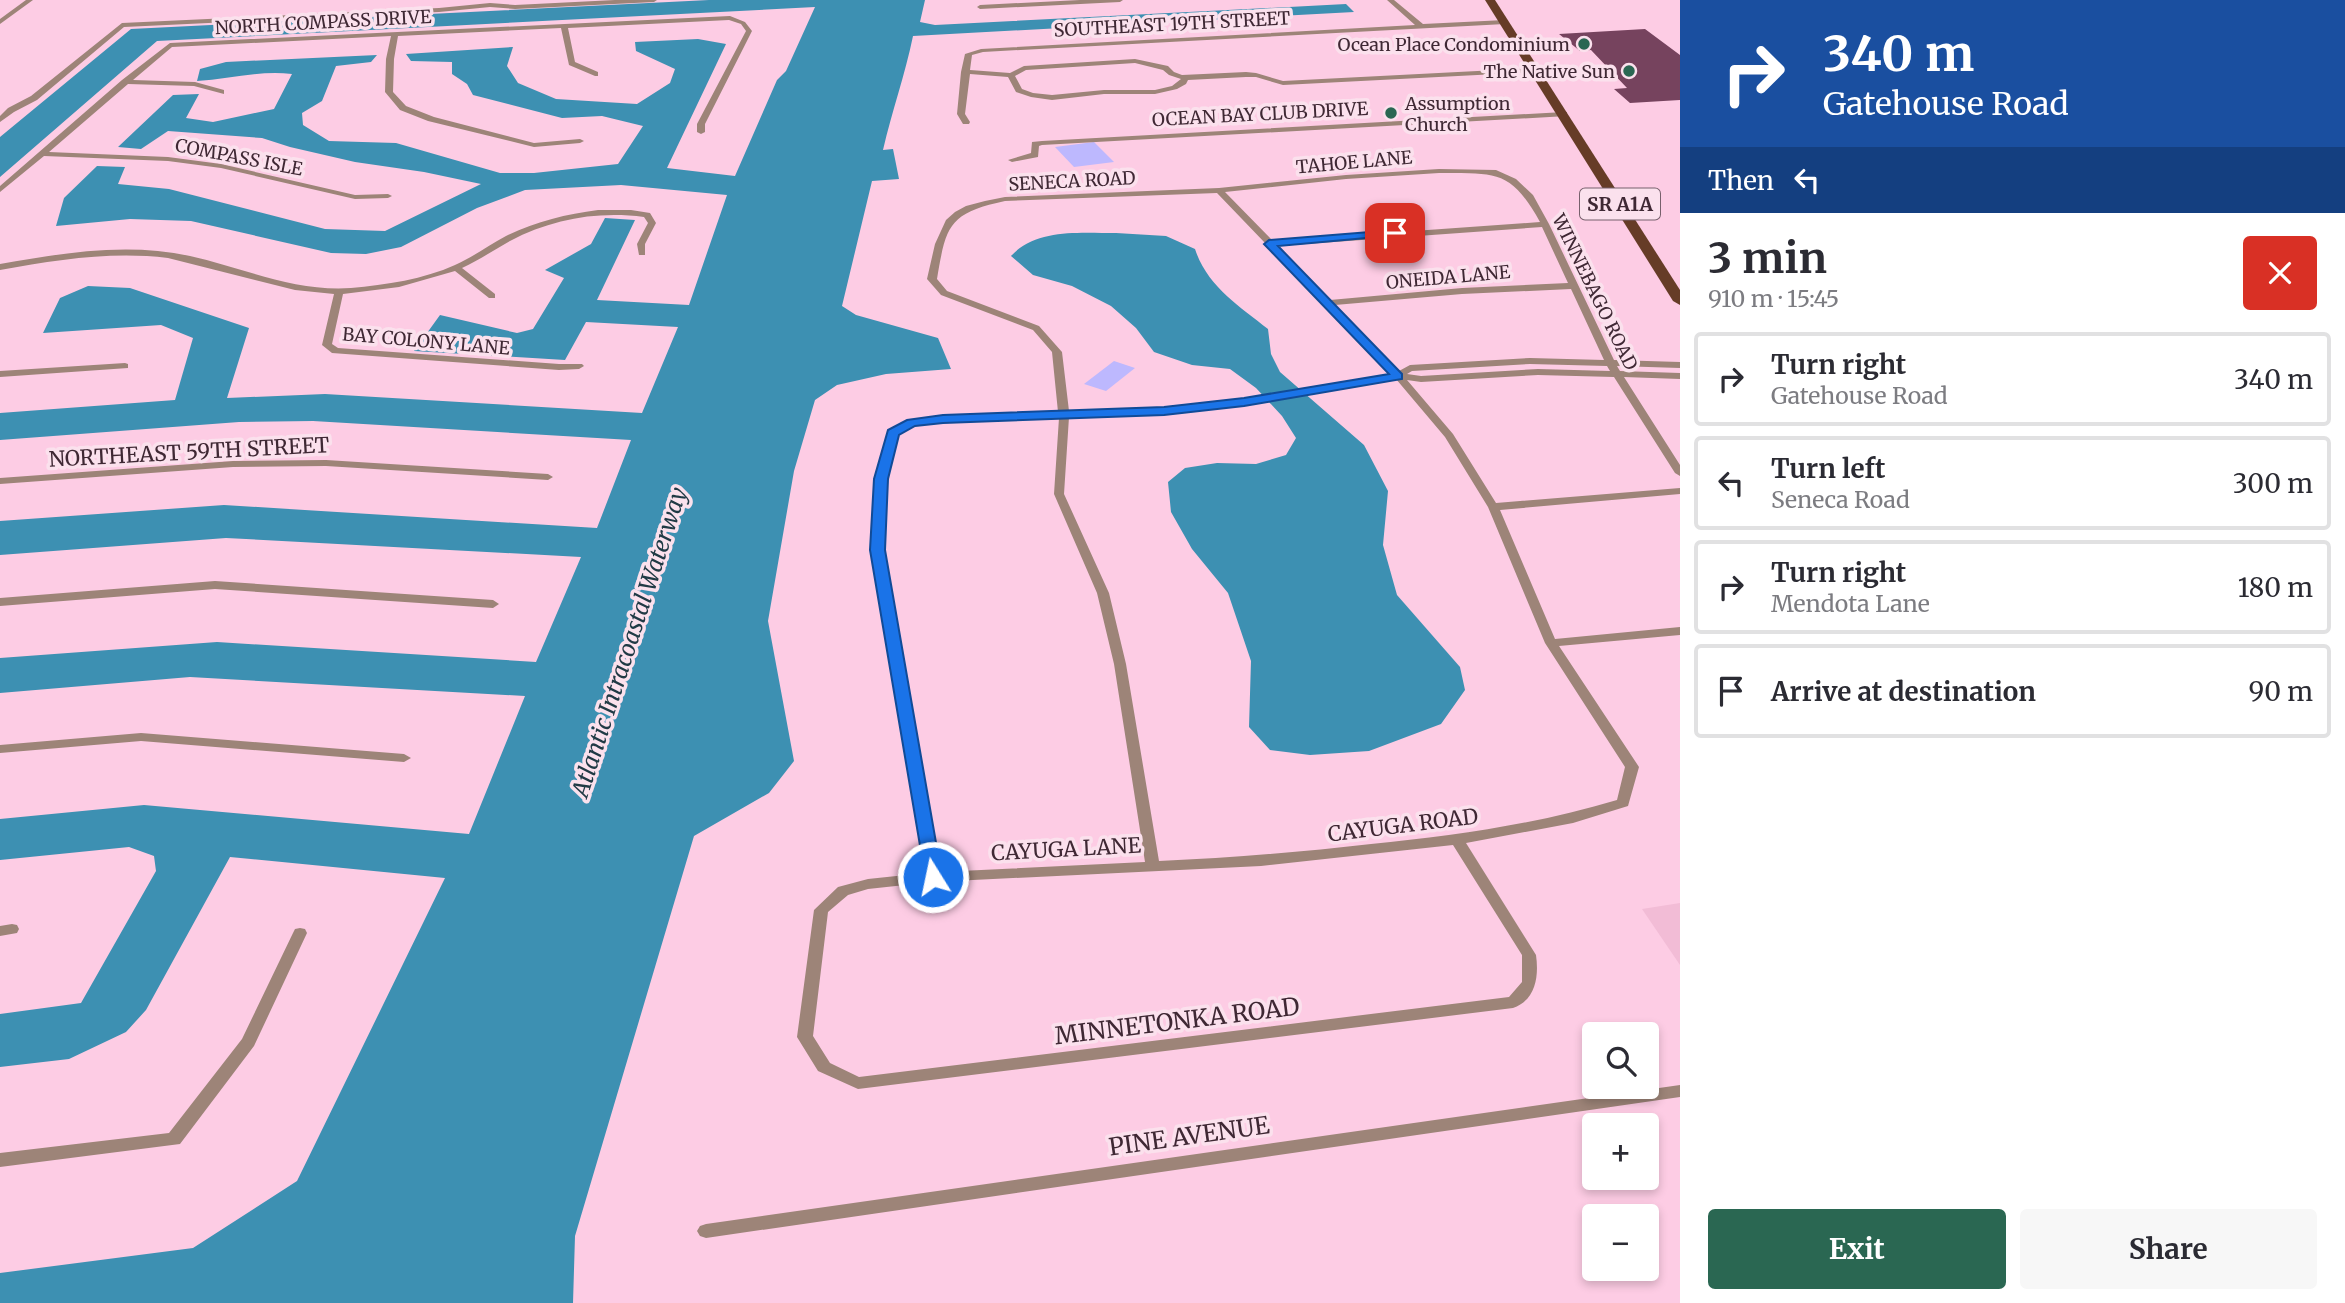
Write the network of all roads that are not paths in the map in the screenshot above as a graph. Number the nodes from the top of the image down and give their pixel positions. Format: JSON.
{"nodes":[{"id":1,"x":30,"y":0,"type":"edge"},
{"id":2,"x":654,"y":0,"type":"edge"},
{"id":3,"x":1120,"y":0,"type":"edge"},
{"id":4,"x":1390,"y":0,"type":"edge"},
{"id":5,"x":1490,"y":0,"type":"edge"},
{"id":6,"x":980,"y":7,"type":"dead end"},
{"id":7,"x":0,"y":22,"type":"edge"},
{"id":8,"x":1504,"y":22,"type":"junction"},
{"id":9,"x":564,"y":26,"type":"junction"},
{"id":10,"x":1421,"y":26,"type":"junction"},
{"id":11,"x":395,"y":35,"type":"junction"},
{"id":12,"x":1246,"y":70,"type":"joint"},
{"id":13,"x":1535,"y":70,"type":"junction"},
{"id":14,"x":965,"y":72,"type":"junction"},
{"id":15,"x":595,"y":74,"type":"dead end"},
{"id":16,"x":1011,"y":75,"type":"junction"},
{"id":17,"x":1255,"y":75,"type":"junction"},
{"id":18,"x":1185,"y":78,"type":"junction"},
{"id":19,"x":1273,"y":81,"type":"junction"},
{"id":20,"x":125,"y":82,"type":"junction"},
{"id":21,"x":222,"y":92,"type":"dead end"},
{"id":22,"x":1562,"y":110,"type":"junction"},
{"id":23,"x":0,"y":120,"type":"edge"},
{"id":24,"x":966,"y":122,"type":"dead end"},
{"id":25,"x":701,"y":132,"type":"dead end"},
{"id":26,"x":580,"y":142,"type":"dead end"},
{"id":27,"x":42,"y":154,"type":"junction"},
{"id":28,"x":1012,"y":160,"type":"dead end"},
{"id":29,"x":1493,"y":172,"type":"joint"},
{"id":30,"x":0,"y":190,"type":"edge"},
{"id":31,"x":1219,"y":190,"type":"junction"},
{"id":32,"x":388,"y":196,"type":"dead end"},
{"id":33,"x":647,"y":215,"type":"joint"},
{"id":34,"x":1545,"y":223,"type":"junction"},
{"id":35,"x":1269,"y":244,"type":"junction"},
{"id":36,"x":642,"y":254,"type":"dead end"},
{"id":37,"x":0,"y":267,"type":"edge"},
{"id":38,"x":456,"y":268,"type":"junction"},
{"id":39,"x":1573,"y":286,"type":"junction"},
{"id":40,"x":339,"y":291,"type":"junction"},
{"id":41,"x":492,"y":296,"type":"dead end"},
{"id":42,"x":1680,"y":301,"type":"edge"},
{"id":43,"x":1327,"y":303,"type":"junction"},
{"id":44,"x":1609,"y":361,"type":"junction"},
{"id":45,"x":1680,"y":365,"type":"edge"},
{"id":46,"x":125,"y":366,"type":"dead end"},
{"id":47,"x":579,"y":366,"type":"dead end"},
{"id":48,"x":1615,"y":373,"type":"junction"},
{"id":49,"x":0,"y":374,"type":"edge"},
{"id":50,"x":1398,"y":376,"type":"junction"},
{"id":51,"x":1680,"y":376,"type":"edge"},
{"id":52,"x":1313,"y":391,"type":"joint"},
{"id":53,"x":1244,"y":402,"type":"joint"},
{"id":54,"x":1064,"y":416,"type":"junction"},
{"id":55,"x":1680,"y":473,"type":"edge"},
{"id":56,"x":548,"y":477,"type":"dead end"},
{"id":57,"x":0,"y":481,"type":"edge"},
{"id":58,"x":1680,"y":491,"type":"edge"},
{"id":59,"x":1493,"y":507,"type":"junction"},
{"id":60,"x":0,"y":602,"type":"edge"},
{"id":61,"x":493,"y":604,"type":"dead end"},
{"id":62,"x":1680,"y":631,"type":"edge"},
{"id":63,"x":1550,"y":643,"type":"junction"},
{"id":64,"x":0,"y":749,"type":"edge"},
{"id":65,"x":404,"y":758,"type":"dead end"},
{"id":66,"x":1457,"y":840,"type":"junction"},
{"id":67,"x":1153,"y":866,"type":"junction"},
{"id":68,"x":933,"y":877,"type":"junction"},
{"id":69,"x":821,"y":910,"type":"joint"},
{"id":70,"x":300,"y":933,"type":"dead end"},
{"id":71,"x":1680,"y":1091,"type":"edge"},
{"id":72,"x":0,"y":1160,"type":"edge"},
{"id":73,"x":706,"y":1231,"type":"dead end"}],
"edges":[{"from":1,"to":7,"type":"street"},
{"from":2,"to":23,"type":"street"},
{"from":3,"to":6,"type":"street"},
{"from":4,"to":10,"type":"street"},
{"from":5,"to":8,"type":"main road","number":"SR A1A"},
{"from":8,"to":10,"type":"street","name":"SOUTHEAST 19TH STREET"},
{"from":8,"to":13,"type":"main road","number":"SR A1A"},
{"from":9,"to":11,"type":"street","name":"NORTH COMPASS DRIVE"},
{"from":9,"to":15,"type":"street"},
{"from":9,"to":25,"type":"street","name":"NORTH COMPASS DRIVE"},
{"from":10,"to":14,"type":"street","name":"SOUTHEAST 19TH STREET"},
{"from":11,"to":20,"type":"street","name":"NORTH COMPASS DRIVE"},
{"from":11,"to":26,"type":"street"},
{"from":12,"to":17,"type":"street"},
{"from":12,"to":19,"type":"street"},
{"from":13,"to":19,"type":"street"},
{"from":13,"to":22,"type":"main road","number":"SR A1A"},
{"from":14,"to":16,"type":"street"},
{"from":14,"to":24,"type":"street"},
{"from":16,"to":18,"type":"street"},
{"from":16,"to":18,"type":"street"},
{"from":17,"to":18,"type":"street"},
{"from":17,"to":19,"type":"street"},
{"from":20,"to":21,"type":"street"},
{"from":20,"to":27,"type":"street","name":"NORTH COMPASS DRIVE"},
{"from":22,"to":28,"type":"street","name":"OCEAN BAY CLUB DRIVE"},
{"from":22,"to":42,"type":"main road","number":"SR A1A"},
{"from":27,"to":30,"type":"street","name":"NORTH COMPASS DRIVE"},
{"from":27,"to":32,"type":"street","name":"COMPASS ISLE"},
{"from":29,"to":31,"type":"street","name":"TAHOE LANE"},
{"from":29,"to":34,"type":"street","name":"WINNEBAGO ROAD"},
{"from":31,"to":35,"type":"street"},
{"from":31,"to":54,"type":"street","name":"SENECA ROAD"},
{"from":33,"to":36,"type":"street"},
{"from":33,"to":38,"type":"street"},
{"from":34,"to":35,"type":"street"},
{"from":34,"to":39,"type":"street","name":"WINNEBAGO ROAD"},
{"from":35,"to":43,"type":"street"},
{"from":37,"to":40,"type":"street"},
{"from":38,"to":40,"type":"street"},
{"from":38,"to":41,"type":"street"},
{"from":39,"to":43,"type":"street","name":"ONEIDA LANE"},
{"from":39,"to":44,"type":"street","name":"WINNEBAGO ROAD"},
{"from":40,"to":47,"type":"street","name":"BAY COLONY LANE"},
{"from":43,"to":50,"type":"street"},
{"from":44,"to":45,"type":"street"},
{"from":44,"to":48,"type":"street","name":"WINNEBAGO ROAD"},
{"from":44,"to":50,"type":"street"},
{"from":46,"to":49,"type":"street"},
{"from":48,"to":50,"type":"street"},
{"from":48,"to":51,"type":"street"},
{"from":48,"to":55,"type":"street","name":"WINNEBAGO ROAD"},
{"from":50,"to":52,"type":"street"},
{"from":50,"to":59,"type":"street","name":"CAYUGA ROAD"},
{"from":52,"to":53,"type":"street"},
{"from":53,"to":54,"type":"street"},
{"from":54,"to":67,"type":"street"},
{"from":54,"to":68,"type":"street"},
{"from":56,"to":57,"type":"street","name":"NORTHEAST 59TH STREET"},
{"from":58,"to":59,"type":"street"},
{"from":59,"to":63,"type":"street","name":"CAYUGA ROAD"},
{"from":60,"to":61,"type":"street"},
{"from":62,"to":63,"type":"street"},
{"from":63,"to":66,"type":"street","name":"CAYUGA ROAD"},
{"from":64,"to":65,"type":"street"},
{"from":66,"to":67,"type":"street","name":"CAYUGA ROAD"},
{"from":66,"to":69,"type":"street","name":"MINNETONKA ROAD"},
{"from":67,"to":68,"type":"street","name":"CAYUGA LANE"},
{"from":68,"to":69,"type":"street","name":"CAYUGA LANE"},
{"from":70,"to":72,"type":"street"},
{"from":71,"to":73,"type":"street","name":"PINE AVENUE"}]}
